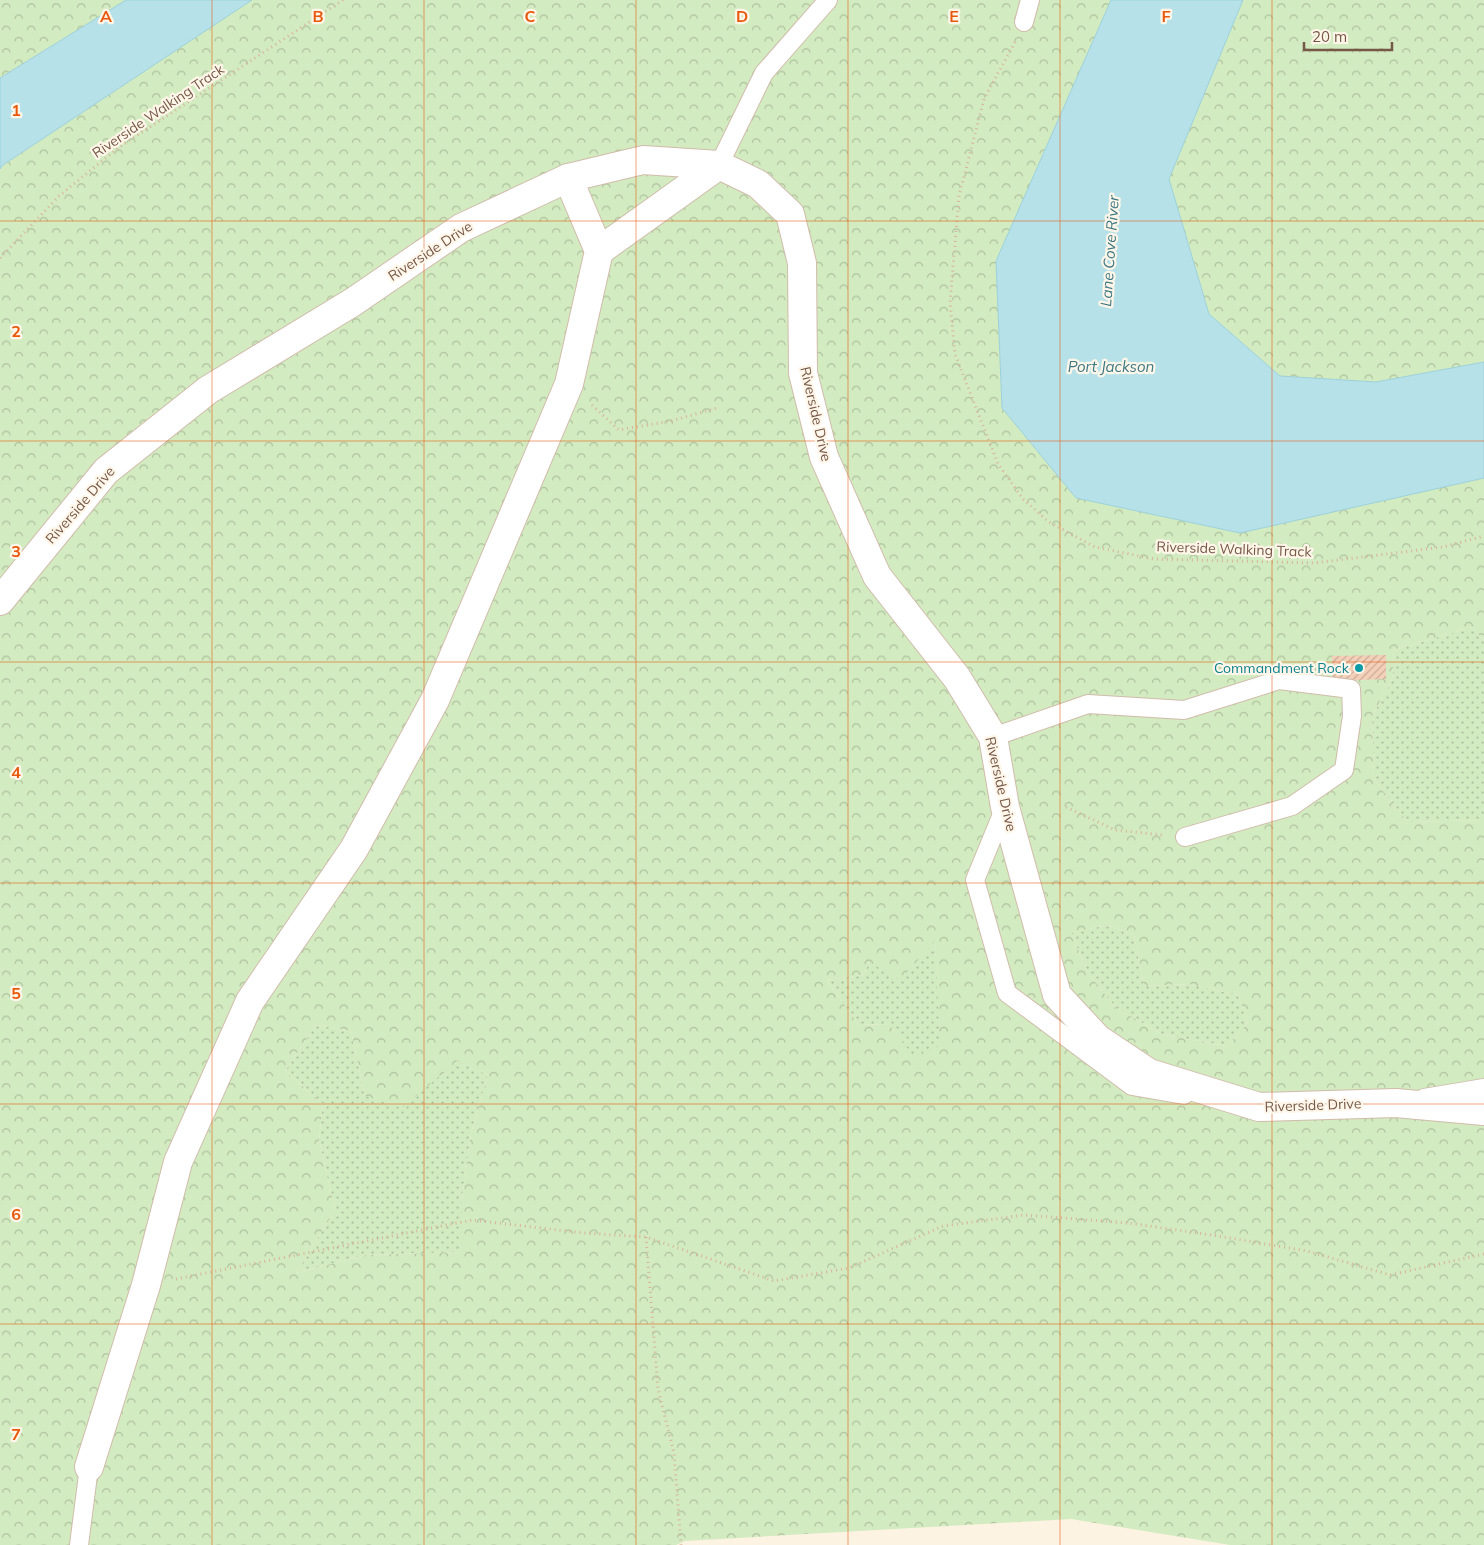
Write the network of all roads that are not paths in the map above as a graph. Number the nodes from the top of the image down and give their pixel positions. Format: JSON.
{"nodes":[{"id":1,"x":828,"y":0,"type":"edge"},
{"id":2,"x":1030,"y":0,"type":"edge"},
{"id":3,"x":1024,"y":22,"type":"road end"},
{"id":4,"x":719,"y":165,"type":"junction"},
{"id":5,"x":568,"y":178,"type":"junction"},
{"id":6,"x":599,"y":251,"type":"junction"},
{"id":7,"x":0,"y":601,"type":"edge"},
{"id":8,"x":993,"y":737,"type":"junction"},
{"id":9,"x":1005,"y":807,"type":"junction"},
{"id":10,"x":1185,"y":836,"type":"road end"},
{"id":11,"x":1484,"y":1088,"type":"edge"},
{"id":12,"x":1396,"y":1103,"type":"junction"},
{"id":13,"x":1259,"y":1107,"type":"junction"},
{"id":14,"x":1484,"y":1111,"type":"edge"},
{"id":15,"x":89,"y":1467,"type":"joint"},
{"id":16,"x":79,"y":1545,"type":"edge"}],
"edges":[{"from":1,"to":4,"type":"lane"},
{"from":2,"to":3,"type":"lane"},
{"from":4,"to":5,"type":"street","name":"Riverside Drive"},
{"from":4,"to":6,"type":"street"},
{"from":4,"to":8,"type":"street","name":"Riverside Drive"},
{"from":5,"to":6,"type":"street"},
{"from":5,"to":7,"type":"street","name":"Riverside Drive"},
{"from":6,"to":15,"type":"street"},
{"from":8,"to":9,"type":"street","name":"Riverside Drive"},
{"from":8,"to":10,"type":"lane"},
{"from":9,"to":13,"type":"street","name":"Riverside Drive"},
{"from":9,"to":13,"type":"lane"},
{"from":11,"to":12,"type":"lane"},
{"from":12,"to":13,"type":"street","name":"Riverside Drive"},
{"from":12,"to":14,"type":"street","name":"Riverside Drive"},
{"from":15,"to":16,"type":"lane"}]}
